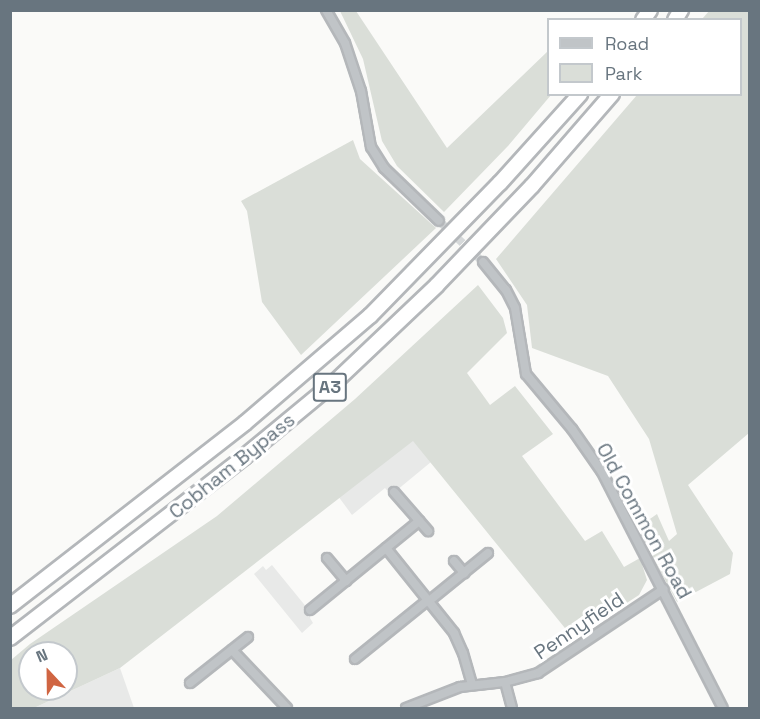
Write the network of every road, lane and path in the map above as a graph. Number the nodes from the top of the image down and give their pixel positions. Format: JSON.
{"nodes":[{"id":1,"x":326,"y":10,"type":"edge"},
{"id":2,"x":578,"y":96,"type":"edge"},
{"id":3,"x":610,"y":96,"type":"edge"},
{"id":4,"x":440,"y":221,"type":"tunnel mouth"},
{"id":5,"x":483,"y":262,"type":"tunnel mouth"},
{"id":6,"x":394,"y":492,"type":"dead end"},
{"id":7,"x":418,"y":521,"type":"junction"},
{"id":8,"x":428,"y":531,"type":"dead end"},
{"id":9,"x":386,"y":548,"type":"junction"},
{"id":10,"x":489,"y":553,"type":"dead end"},
{"id":11,"x":327,"y":558,"type":"dead end"},
{"id":12,"x":454,"y":561,"type":"dead end"},
{"id":13,"x":464,"y":573,"type":"junction"},
{"id":14,"x":346,"y":581,"type":"junction"},
{"id":15,"x":664,"y":589,"type":"junction"},
{"id":16,"x":428,"y":601,"type":"junction"},
{"id":17,"x":10,"y":606,"type":"edge"},
{"id":18,"x":310,"y":610,"type":"dead end"},
{"id":19,"x":248,"y":637,"type":"dead end"},
{"id":20,"x":10,"y":638,"type":"edge"},
{"id":21,"x":232,"y":650,"type":"junction"},
{"id":22,"x":355,"y":659,"type":"dead end"},
{"id":23,"x":505,"y":682,"type":"junction"},
{"id":24,"x":190,"y":683,"type":"dead end"},
{"id":25,"x":472,"y":685,"type":"junction"},
{"id":26,"x":287,"y":708,"type":"edge"},
{"id":27,"x":406,"y":708,"type":"edge"},
{"id":28,"x":512,"y":708,"type":"edge"},
{"id":29,"x":723,"y":708,"type":"edge"}],
"edges":[{"from":1,"to":4,"type":"street"},
{"from":2,"to":17,"type":"highway","name":"Cobham Bypass","number":"A3"},
{"from":3,"to":20,"type":"highway","name":"Cobham Bypass","number":"A3"},
{"from":5,"to":15,"type":"street","name":"Old Common Road"},
{"from":6,"to":7,"type":"street"},
{"from":7,"to":8,"type":"street"},
{"from":7,"to":9,"type":"street"},
{"from":9,"to":14,"type":"street"},
{"from":9,"to":16,"type":"street"},
{"from":10,"to":13,"type":"street"},
{"from":11,"to":14,"type":"street"},
{"from":12,"to":13,"type":"street"},
{"from":13,"to":16,"type":"street"},
{"from":14,"to":18,"type":"street"},
{"from":15,"to":23,"type":"street","name":"Pennyfield"},
{"from":15,"to":29,"type":"street","name":"Old Common Road"},
{"from":16,"to":22,"type":"street"},
{"from":16,"to":25,"type":"street"},
{"from":19,"to":21,"type":"street"},
{"from":21,"to":24,"type":"street"},
{"from":21,"to":26,"type":"street"},
{"from":23,"to":25,"type":"street","name":"Pennyfield"},
{"from":23,"to":28,"type":"street"},
{"from":25,"to":27,"type":"street","name":"Pennyfield"}]}
